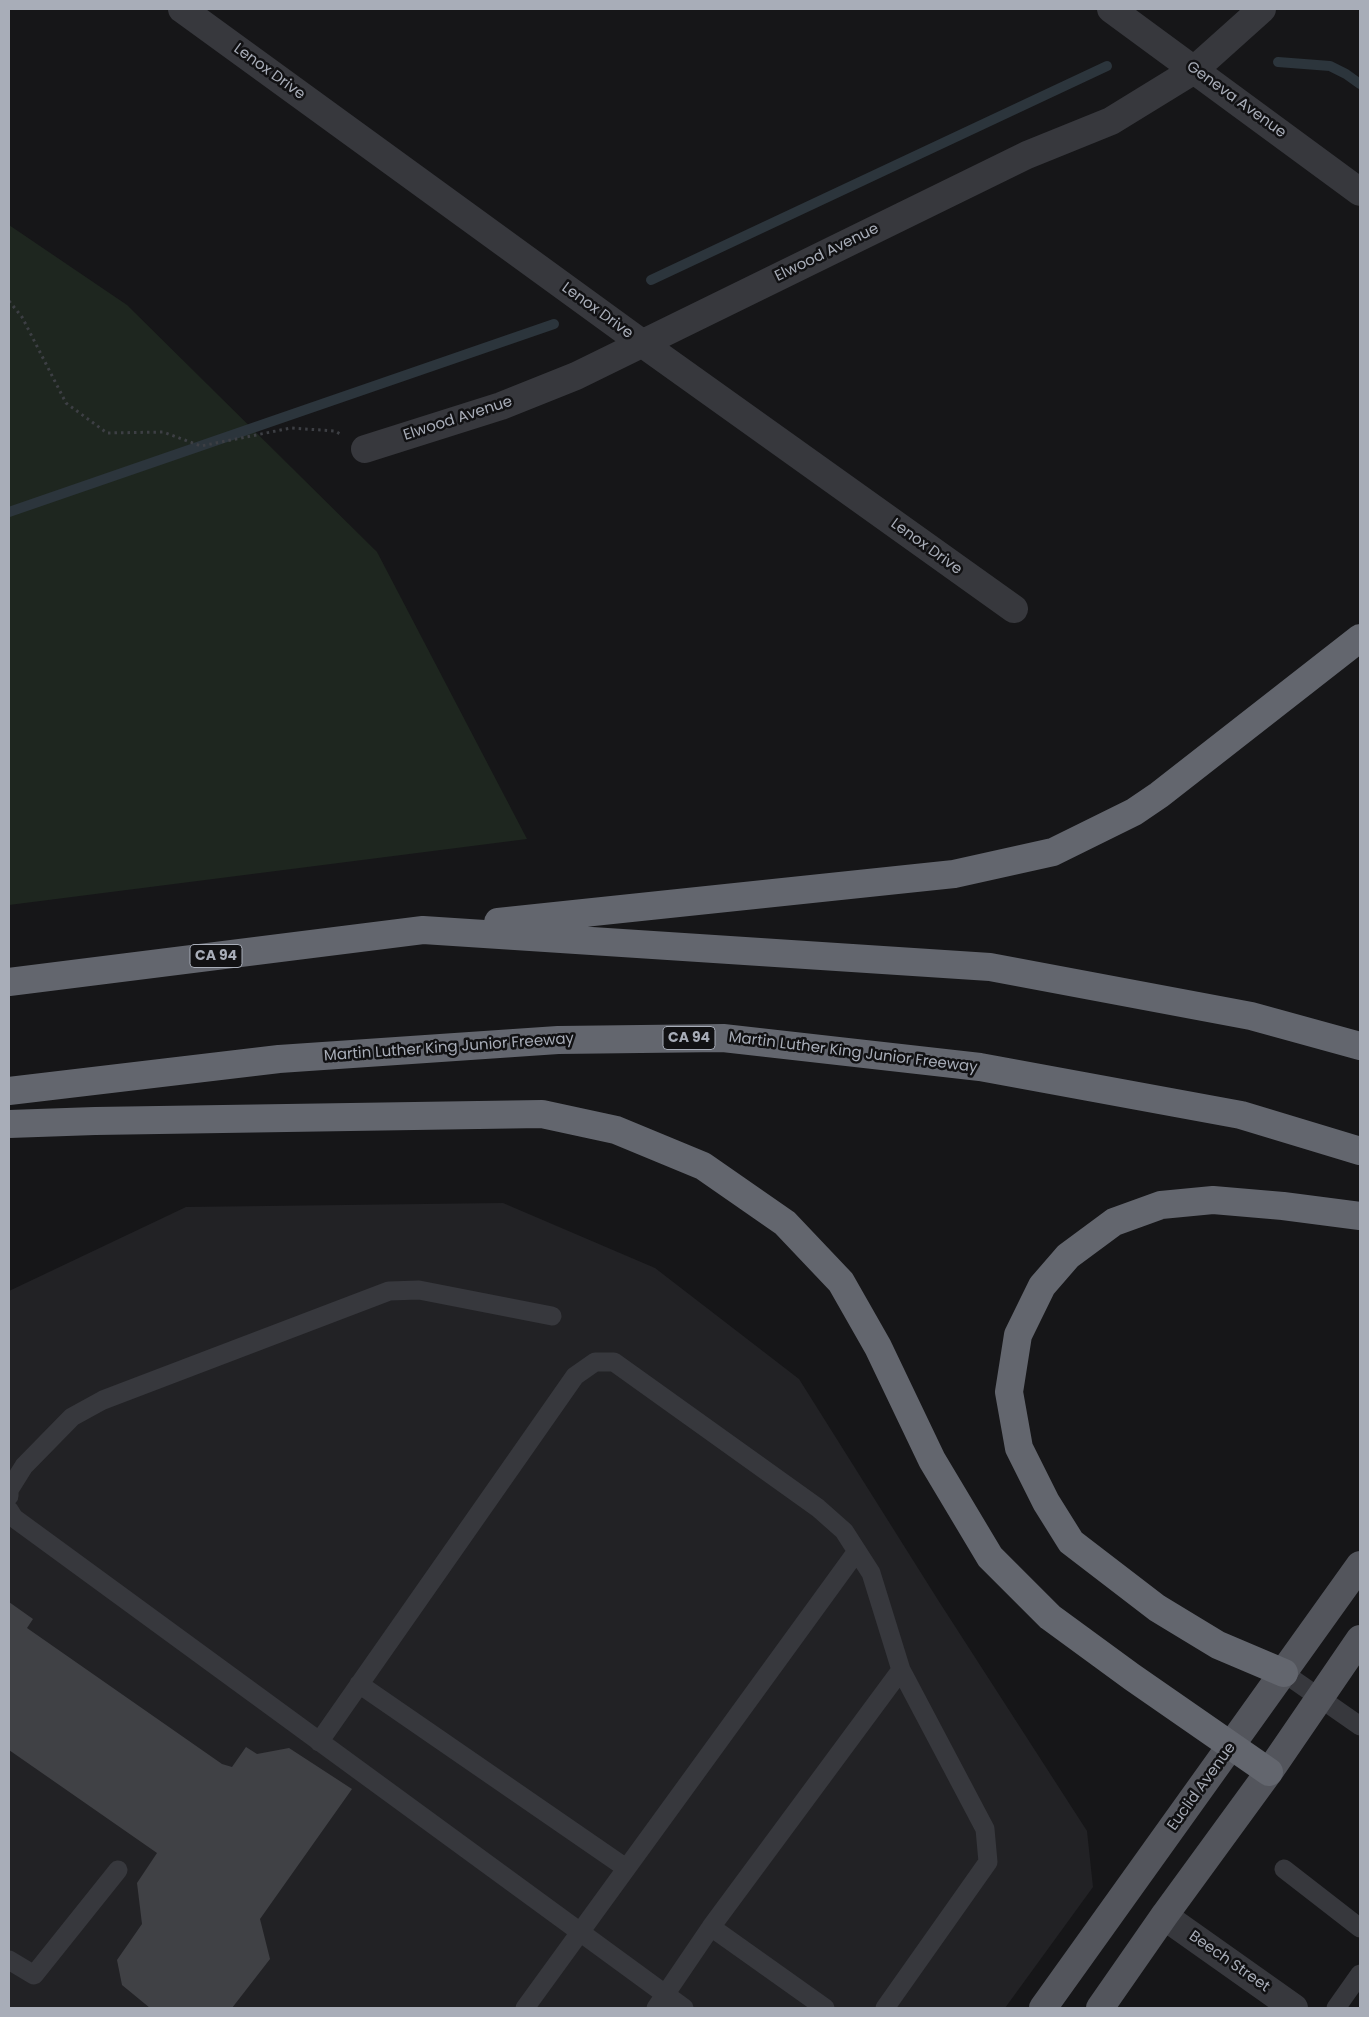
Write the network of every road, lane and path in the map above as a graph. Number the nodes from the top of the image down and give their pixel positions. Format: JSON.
{"nodes":[{"id":1,"x":182,"y":9,"type":"edge"},
{"id":2,"x":1111,"y":9,"type":"edge"},
{"id":3,"x":1262,"y":9,"type":"edge"},
{"id":4,"x":1194,"y":70,"type":"junction"},
{"id":5,"x":1360,"y":192,"type":"edge"},
{"id":6,"x":9,"y":301,"type":"edge"},
{"id":7,"x":643,"y":344,"type":"junction"},
{"id":8,"x":365,"y":450,"type":"joint"},
{"id":9,"x":1014,"y":609,"type":"dead end"},
{"id":10,"x":1360,"y":638,"type":"edge"},
{"id":11,"x":423,"y":930,"type":"junction"},
{"id":12,"x":9,"y":982,"type":"edge"},
{"id":13,"x":1360,"y":1046,"type":"edge"},
{"id":14,"x":9,"y":1091,"type":"edge"},
{"id":15,"x":9,"y":1124,"type":"edge"},
{"id":16,"x":1360,"y":1151,"type":"edge"},
{"id":17,"x":1360,"y":1216,"type":"edge"},
{"id":18,"x":552,"y":1316,"type":"dead end"},
{"id":19,"x":9,"y":1496,"type":"edge"},
{"id":20,"x":9,"y":1510,"type":"edge"},
{"id":21,"x":857,"y":1551,"type":"junction"},
{"id":22,"x":1360,"y":1565,"type":"edge"},
{"id":23,"x":1360,"y":1639,"type":"edge"},
{"id":24,"x":901,"y":1670,"type":"junction"},
{"id":25,"x":1284,"y":1673,"type":"junction"},
{"id":26,"x":360,"y":1684,"type":"junction"},
{"id":27,"x":1320,"y":1697,"type":"junction"},
{"id":28,"x":1360,"y":1726,"type":"edge"},
{"id":29,"x":319,"y":1742,"type":"junction"},
{"id":30,"x":1232,"y":1746,"type":"junction"},
{"id":31,"x":1269,"y":1772,"type":"junction"},
{"id":32,"x":626,"y":1868,"type":"junction"},
{"id":33,"x":1284,"y":1869,"type":"dead end"},
{"id":34,"x":118,"y":1870,"type":"dead end"},
{"id":35,"x":1164,"y":1916,"type":"junction"},
{"id":36,"x":711,"y":1927,"type":"junction"},
{"id":37,"x":1360,"y":1928,"type":"edge"},
{"id":38,"x":580,"y":1932,"type":"junction"},
{"id":39,"x":9,"y":1960,"type":"edge"},
{"id":40,"x":1360,"y":1974,"type":"edge"},
{"id":41,"x":661,"y":2002,"type":"edge"},
{"id":42,"x":525,"y":2008,"type":"edge"},
{"id":43,"x":684,"y":2008,"type":"edge"},
{"id":44,"x":825,"y":2008,"type":"edge"},
{"id":45,"x":885,"y":2008,"type":"edge"},
{"id":46,"x":1043,"y":2008,"type":"edge"},
{"id":47,"x":1100,"y":2008,"type":"edge"},
{"id":48,"x":1294,"y":2008,"type":"edge"},
{"id":49,"x":1336,"y":2008,"type":"edge"}],
"edges":[{"from":1,"to":7,"type":"street","name":"Lenox Drive"},
{"from":2,"to":4,"type":"street","name":"Geneva Avenue"},
{"from":3,"to":4,"type":"street","name":"Elwood Avenue"},
{"from":4,"to":5,"type":"street","name":"Geneva Avenue"},
{"from":4,"to":7,"type":"street","name":"Elwood Avenue"},
{"from":6,"to":8,"type":"path"},
{"from":7,"to":8,"type":"street","name":"Elwood Avenue"},
{"from":7,"to":9,"type":"street","name":"Lenox Drive"},
{"from":10,"to":11,"type":"highway"},
{"from":11,"to":12,"type":"highway","number":"CA 94"},
{"from":11,"to":13,"type":"highway","number":"CA 94"},
{"from":14,"to":16,"type":"highway","name":"Martin Luther King Junior Freeway","number":"CA 94"},
{"from":15,"to":30,"type":"highway"},
{"from":17,"to":25,"type":"highway"},
{"from":18,"to":19,"type":"lane"},
{"from":20,"to":29,"type":"lane"},
{"from":21,"to":24,"type":"lane"},
{"from":21,"to":26,"type":"lane"},
{"from":21,"to":32,"type":"lane"},
{"from":22,"to":25,"type":"main road","name":"Euclid Avenue"},
{"from":23,"to":27,"type":"main road"},
{"from":24,"to":36,"type":"lane"},
{"from":24,"to":45,"type":"lane"},
{"from":25,"to":27,"type":"lane"},
{"from":25,"to":30,"type":"main road","name":"Euclid Avenue"},
{"from":26,"to":29,"type":"lane"},
{"from":26,"to":32,"type":"lane"},
{"from":27,"to":28,"type":"lane"},
{"from":27,"to":31,"type":"main road"},
{"from":29,"to":38,"type":"lane"},
{"from":30,"to":31,"type":"highway"},
{"from":30,"to":46,"type":"main road","name":"Euclid Avenue"},
{"from":31,"to":35,"type":"main road"},
{"from":32,"to":38,"type":"lane"},
{"from":33,"to":37,"type":"lane"},
{"from":34,"to":39,"type":"lane"},
{"from":35,"to":47,"type":"main road"},
{"from":35,"to":48,"type":"street","name":"Beech Street"},
{"from":36,"to":41,"type":"lane"},
{"from":36,"to":44,"type":"lane"},
{"from":38,"to":41,"type":"lane"},
{"from":38,"to":42,"type":"lane"},
{"from":40,"to":49,"type":"lane"},
{"from":41,"to":43,"type":"lane"}]}
